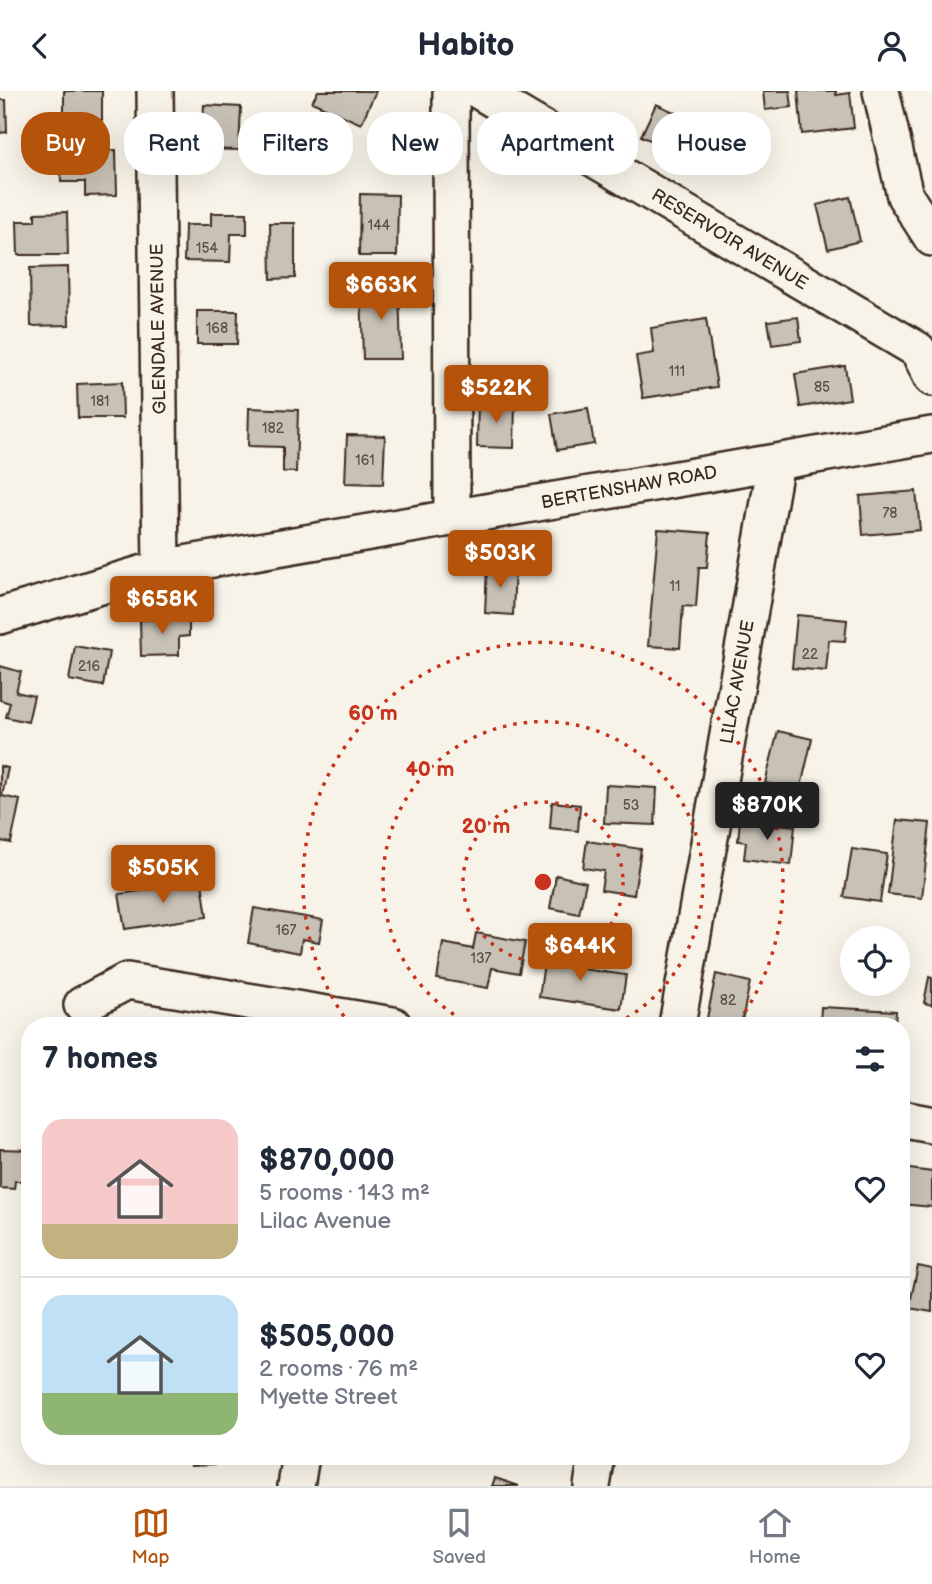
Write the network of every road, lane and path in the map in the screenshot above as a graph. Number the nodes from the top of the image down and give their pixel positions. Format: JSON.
{"nodes":[{"id":1,"x":155,"y":91,"type":"edge"},
{"id":2,"x":451,"y":91,"type":"edge"},
{"id":3,"x":479,"y":91,"type":"edge"},
{"id":4,"x":881,"y":91,"type":"edge"},
{"id":5,"x":932,"y":238,"type":"edge"},
{"id":6,"x":932,"y":377,"type":"edge"},
{"id":7,"x":932,"y":435,"type":"edge"},
{"id":8,"x":776,"y":462,"type":"junction"},
{"id":9,"x":452,"y":518,"type":"junction"},
{"id":10,"x":161,"y":568,"type":"junction"},
{"id":11,"x":0,"y":616,"type":"edge"},
{"id":12,"x":82,"y":1005,"type":"dead end"},
{"id":13,"x":336,"y":1017,"type":"edge"},
{"id":14,"x":678,"y":1017,"type":"edge"},
{"id":15,"x":910,"y":1121,"type":"edge"},
{"id":16,"x":932,"y":1125,"type":"edge"},
{"id":17,"x":300,"y":1465,"type":"edge"},
{"id":18,"x":596,"y":1465,"type":"edge"},
{"id":19,"x":296,"y":1486,"type":"edge"},
{"id":20,"x":592,"y":1486,"type":"edge"}],
"edges":[{"from":1,"to":10,"type":"street","name":"GLENDALE AVENUE"},
{"from":2,"to":9,"type":"street"},
{"from":3,"to":6,"type":"street","name":"RESERVOIR AVENUE"},
{"from":4,"to":5,"type":"street"},
{"from":7,"to":8,"type":"street","name":"BERTENSHAW ROAD"},
{"from":8,"to":9,"type":"street","name":"BERTENSHAW ROAD"},
{"from":8,"to":14,"type":"street","name":"LILAC AVENUE"},
{"from":9,"to":10,"type":"street","name":"BERTENSHAW ROAD"},
{"from":10,"to":11,"type":"street","name":"BERTENSHAW ROAD"},
{"from":12,"to":13,"type":"street"},
{"from":15,"to":16,"type":"street"},
{"from":17,"to":19,"type":"street"},
{"from":18,"to":20,"type":"street"}]}
